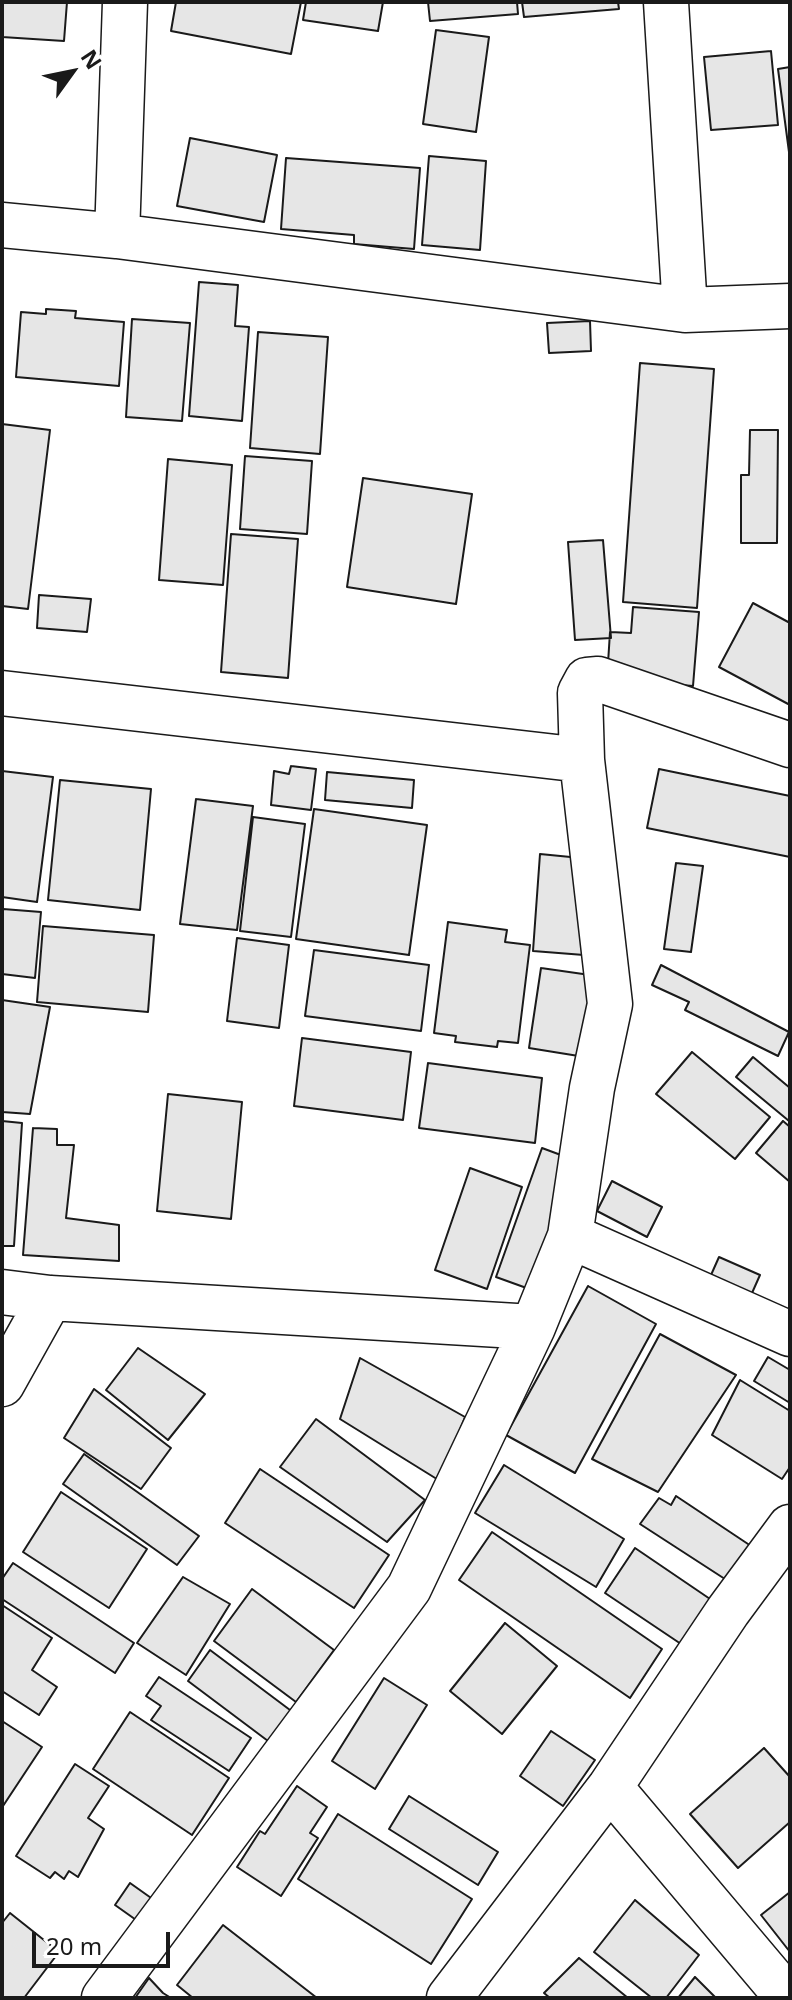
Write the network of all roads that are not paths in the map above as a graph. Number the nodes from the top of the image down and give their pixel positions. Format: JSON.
{"nodes":[{"id":1,"x":125,"y":2,"type":"edge"},
{"id":2,"x":666,"y":2,"type":"edge"},
{"id":3,"x":2,"y":225,"type":"edge"},
{"id":4,"x":117,"y":236,"type":"junction"},
{"id":5,"x":790,"y":306,"type":"edge"},
{"id":6,"x":685,"y":310,"type":"junction"},
{"id":7,"x":2,"y":693,"type":"edge"},
{"id":8,"x":790,"y":745,"type":"edge"},
{"id":9,"x":582,"y":760,"type":"junction"},
{"id":10,"x":570,"y":1236,"type":"junction"},
{"id":11,"x":2,"y":1292,"type":"edge"},
{"id":12,"x":50,"y":1298,"type":"junction"},
{"id":13,"x":533,"y":1327,"type":"junction"},
{"id":14,"x":790,"y":1334,"type":"edge"},
{"id":15,"x":2,"y":1384,"type":"edge"},
{"id":16,"x":790,"y":1527,"type":"edge"},
{"id":17,"x":610,"y":1787,"type":"junction"},
{"id":18,"x":104,"y":1998,"type":"edge"},
{"id":19,"x":449,"y":1998,"type":"edge"},
{"id":20,"x":788,"y":1998,"type":"edge"}],
"edges":[{"from":1,"to":4,"type":"street"},
{"from":2,"to":6,"type":"street"},
{"from":3,"to":4,"type":"street"},
{"from":4,"to":6,"type":"street"},
{"from":5,"to":6,"type":"street"},
{"from":7,"to":9,"type":"street"},
{"from":8,"to":9,"type":"street"},
{"from":9,"to":10,"type":"street"},
{"from":10,"to":13,"type":"street"},
{"from":10,"to":14,"type":"street"},
{"from":11,"to":12,"type":"street"},
{"from":12,"to":13,"type":"street"},
{"from":12,"to":15,"type":"street"},
{"from":13,"to":18,"type":"street"},
{"from":16,"to":17,"type":"street"},
{"from":17,"to":19,"type":"street"},
{"from":17,"to":20,"type":"street"}]}
